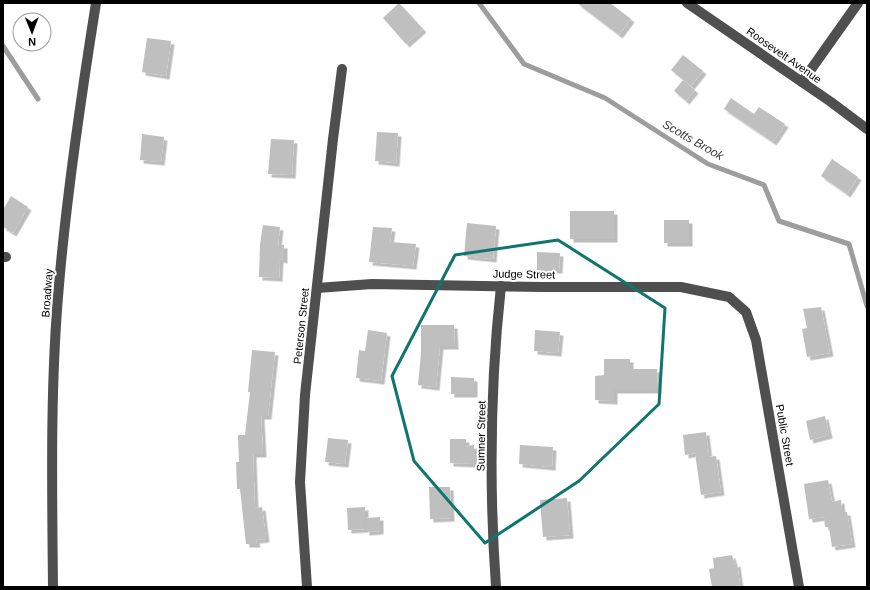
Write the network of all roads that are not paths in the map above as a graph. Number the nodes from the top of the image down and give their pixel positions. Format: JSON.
{"nodes":[{"id":1,"x":96,"y":3,"type":"edge"},
{"id":2,"x":686,"y":3,"type":"edge"},
{"id":3,"x":858,"y":3,"type":"edge"},
{"id":4,"x":342,"y":69,"type":"dead end"},
{"id":5,"x":802,"y":82,"type":"junction"},
{"id":6,"x":867,"y":129,"type":"edge"},
{"id":7,"x":501,"y":286,"type":"junction"},
{"id":8,"x":317,"y":288,"type":"junction"},
{"id":9,"x":729,"y":296,"type":"joint"},
{"id":10,"x":53,"y":587,"type":"edge"},
{"id":11,"x":307,"y":587,"type":"edge"},
{"id":12,"x":496,"y":587,"type":"edge"},
{"id":13,"x":799,"y":587,"type":"edge"}],
"edges":[{"from":1,"to":10,"type":"street","name":"Broadway"},
{"from":2,"to":5,"type":"street","name":"Roosevelt Avenue"},
{"from":3,"to":5,"type":"street"},
{"from":4,"to":8,"type":"street","name":"Peterson Street"},
{"from":5,"to":6,"type":"street","name":"Roosevelt Avenue"},
{"from":7,"to":8,"type":"street","name":"Judge Street"},
{"from":7,"to":9,"type":"street","name":"Judge Street"},
{"from":7,"to":12,"type":"street","name":"Sumner Street"},
{"from":8,"to":11,"type":"street","name":"Peterson Street"},
{"from":9,"to":13,"type":"street","name":"Public Street"}]}
